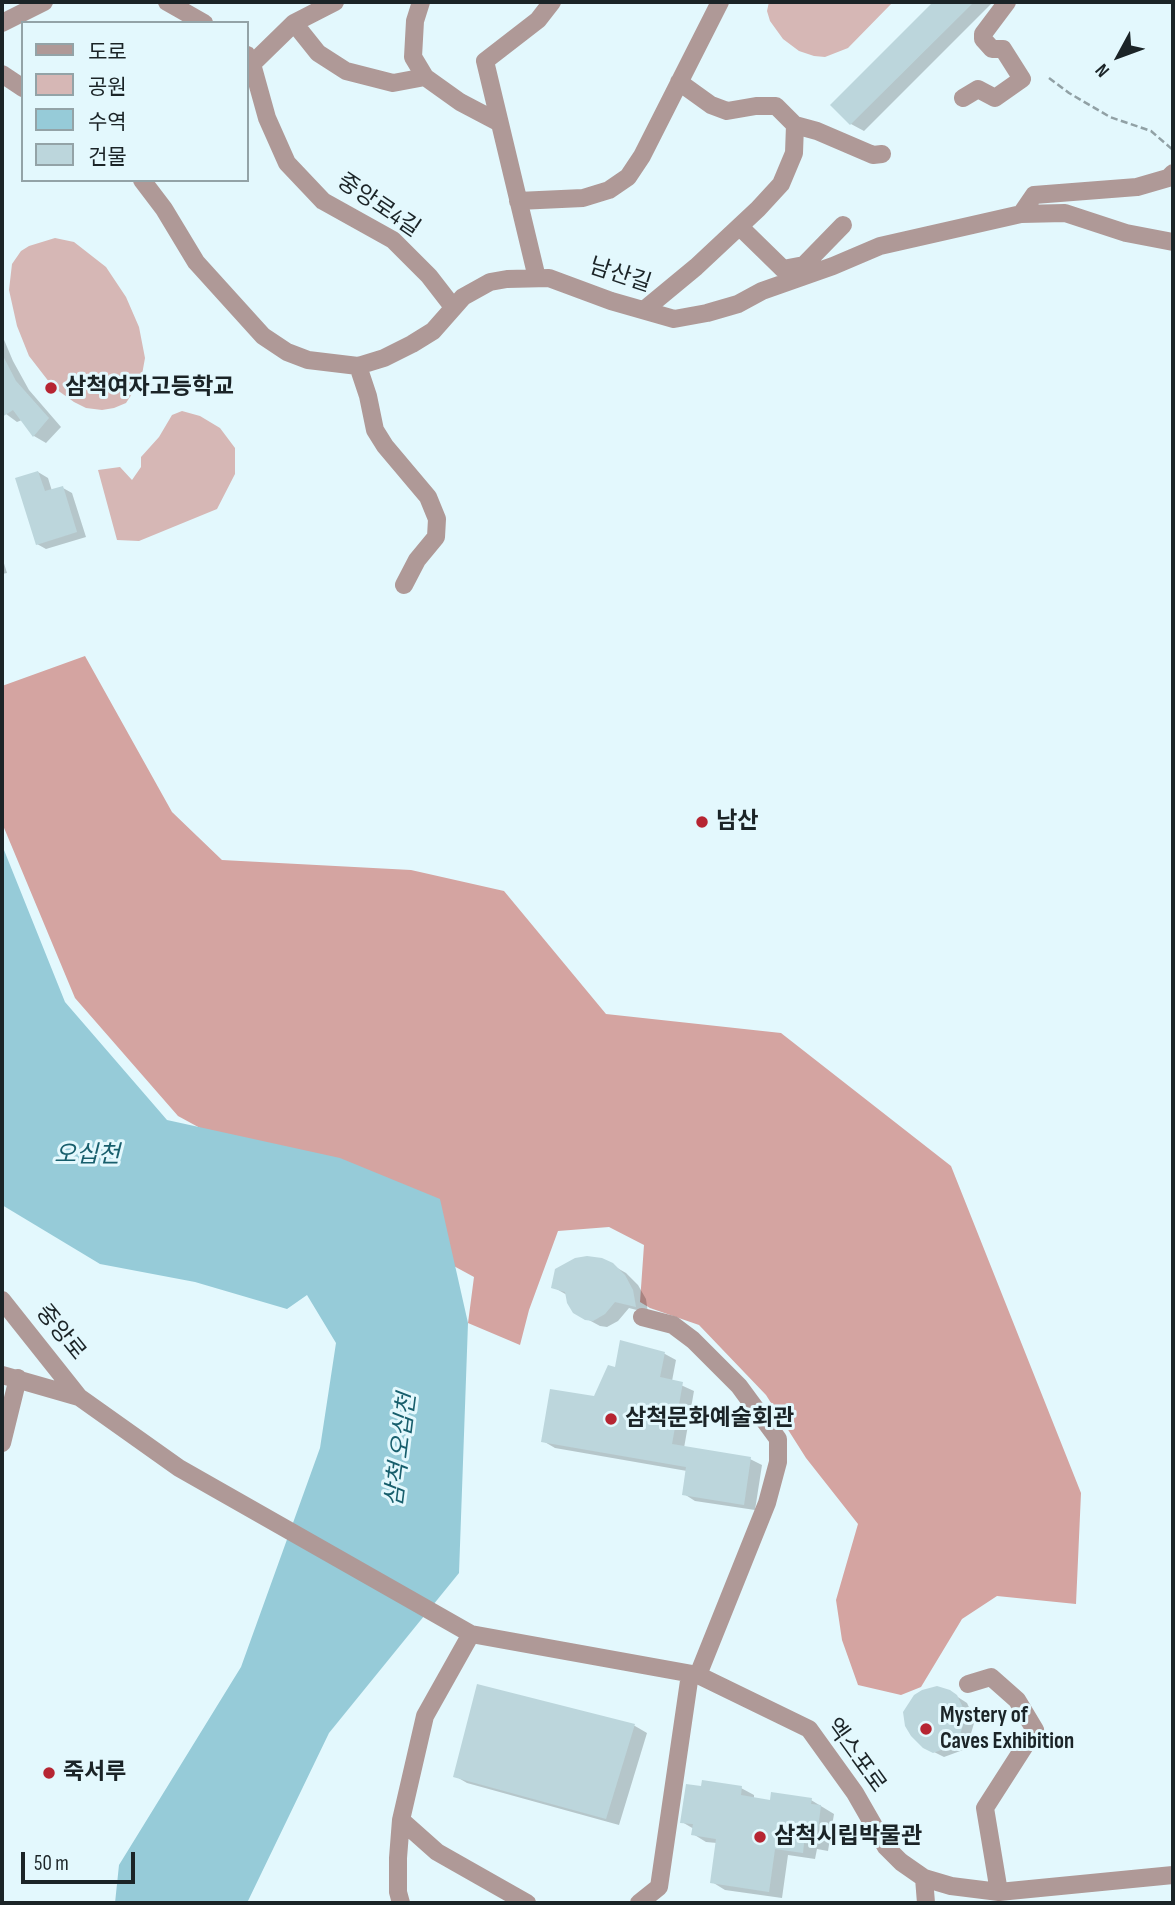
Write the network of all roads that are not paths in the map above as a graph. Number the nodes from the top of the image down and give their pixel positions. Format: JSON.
{"nodes":[{"id":1,"x":44,"y":2,"type":"edge"},
{"id":2,"x":167,"y":2,"type":"edge"},
{"id":3,"x":335,"y":2,"type":"edge"},
{"id":4,"x":421,"y":2,"type":"edge"},
{"id":5,"x":552,"y":2,"type":"edge"},
{"id":6,"x":720,"y":2,"type":"edge"},
{"id":7,"x":1007,"y":2,"type":"edge"},
{"id":8,"x":200,"y":21,"type":"edge"},
{"id":9,"x":2,"y":23,"type":"edge"},
{"id":10,"x":294,"y":23,"type":"junction"},
{"id":11,"x":249,"y":59,"type":"edge"},
{"id":12,"x":2,"y":74,"type":"edge"},
{"id":13,"x":425,"y":77,"type":"junction"},
{"id":14,"x":679,"y":82,"type":"junction"},
{"id":15,"x":21,"y":87,"type":"edge"},
{"id":16,"x":963,"y":98,"type":"dead end"},
{"id":17,"x":498,"y":122,"type":"junction"},
{"id":18,"x":795,"y":125,"type":"junction"},
{"id":19,"x":882,"y":154,"type":"dead end"},
{"id":20,"x":1173,"y":173,"type":"edge"},
{"id":21,"x":144,"y":182,"type":"edge"},
{"id":22,"x":517,"y":201,"type":"junction"},
{"id":23,"x":1021,"y":214,"type":"junction"},
{"id":24,"x":843,"y":225,"type":"dead end"},
{"id":25,"x":740,"y":227,"type":"junction"},
{"id":26,"x":1173,"y":242,"type":"edge"},
{"id":27,"x":803,"y":271,"type":"junction"},
{"id":28,"x":537,"y":278,"type":"junction"},
{"id":29,"x":453,"y":307,"type":"junction"},
{"id":30,"x":644,"y":310,"type":"junction"},
{"id":31,"x":358,"y":366,"type":"junction"},
{"id":32,"x":404,"y":585,"type":"dead end"},
{"id":33,"x":2,"y":1300,"type":"edge"},
{"id":34,"x":642,"y":1317,"type":"dead end"},
{"id":35,"x":10,"y":1376,"type":"edge"},
{"id":36,"x":79,"y":1397,"type":"junction"},
{"id":37,"x":2,"y":1443,"type":"edge"},
{"id":38,"x":471,"y":1634,"type":"junction"},
{"id":39,"x":694,"y":1674,"type":"junction"},
{"id":40,"x":968,"y":1684,"type":"dead end"},
{"id":41,"x":401,"y":1820,"type":"junction"},
{"id":42,"x":1173,"y":1875,"type":"edge"},
{"id":43,"x":924,"y":1878,"type":"junction"},
{"id":44,"x":999,"y":1892,"type":"junction"},
{"id":45,"x":401,"y":1903,"type":"edge"},
{"id":46,"x":527,"y":1903,"type":"edge"},
{"id":47,"x":639,"y":1903,"type":"edge"},
{"id":48,"x":926,"y":1903,"type":"edge"}],
"edges":[{"from":1,"to":9,"type":"street"},
{"from":2,"to":8,"type":"street"},
{"from":3,"to":10,"type":"street","name":"중앙로4길"},
{"from":4,"to":13,"type":"street"},
{"from":5,"to":17,"type":"street"},
{"from":6,"to":14,"type":"street"},
{"from":7,"to":16,"type":"street"},
{"from":10,"to":11,"type":"street","name":"중앙로4길"},
{"from":10,"to":13,"type":"street"},
{"from":11,"to":29,"type":"street","name":"중앙로4길"},
{"from":12,"to":15,"type":"street"},
{"from":13,"to":17,"type":"street"},
{"from":14,"to":18,"type":"street"},
{"from":14,"to":22,"type":"street"},
{"from":17,"to":22,"type":"street"},
{"from":18,"to":19,"type":"street"},
{"from":18,"to":25,"type":"street"},
{"from":20,"to":23,"type":"street"},
{"from":21,"to":31,"type":"street","name":"남산길"},
{"from":22,"to":28,"type":"street"},
{"from":23,"to":26,"type":"street","name":"남산길"},
{"from":23,"to":27,"type":"street","name":"남산길"},
{"from":24,"to":27,"type":"street"},
{"from":25,"to":27,"type":"street"},
{"from":25,"to":30,"type":"street"},
{"from":27,"to":30,"type":"street","name":"남산길"},
{"from":28,"to":29,"type":"street","name":"남산길"},
{"from":28,"to":30,"type":"street","name":"남산길"},
{"from":29,"to":31,"type":"street","name":"남산길"},
{"from":31,"to":32,"type":"street"},
{"from":33,"to":36,"type":"street","name":"중앙로"},
{"from":34,"to":39,"type":"street"},
{"from":35,"to":36,"type":"street"},
{"from":35,"to":37,"type":"street"},
{"from":36,"to":38,"type":"street","name":"엑스포로"},
{"from":38,"to":39,"type":"street","name":"엑스포로"},
{"from":38,"to":41,"type":"street"},
{"from":39,"to":43,"type":"street","name":"엑스포로"},
{"from":39,"to":47,"type":"street"},
{"from":40,"to":44,"type":"street"},
{"from":41,"to":45,"type":"street"},
{"from":41,"to":46,"type":"street"},
{"from":42,"to":44,"type":"street","name":"엑스포로"},
{"from":43,"to":44,"type":"street","name":"엑스포로"},
{"from":43,"to":48,"type":"street"}]}
